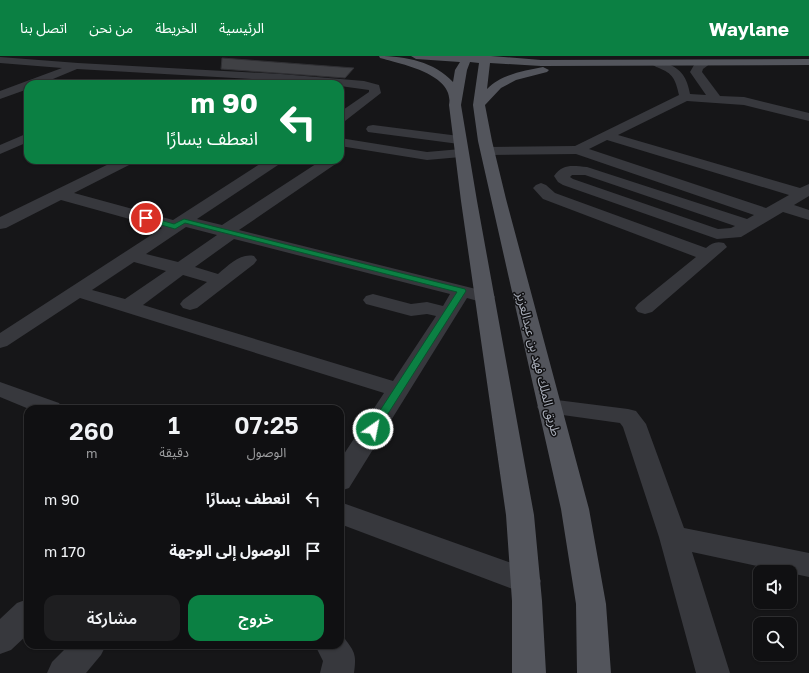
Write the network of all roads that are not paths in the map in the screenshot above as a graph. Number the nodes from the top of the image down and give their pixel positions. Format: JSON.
{"nodes":[{"id":1,"x":384,"y":56,"type":"edge"},
{"id":2,"x":416,"y":56,"type":"edge"},
{"id":3,"x":476,"y":58,"type":"edge"},
{"id":4,"x":0,"y":60,"type":"edge"},
{"id":5,"x":163,"y":60,"type":"dead end"},
{"id":6,"x":809,"y":62,"type":"edge"},
{"id":7,"x":600,"y":63,"type":"junction"},
{"id":8,"x":706,"y":63,"type":"junction"},
{"id":9,"x":658,"y":64,"type":"junction"},
{"id":10,"x":78,"y":66,"type":"junction"},
{"id":11,"x":147,"y":70,"type":"junction"},
{"id":12,"x":281,"y":78,"type":"junction"},
{"id":13,"x":42,"y":80,"type":"edge"},
{"id":14,"x":277,"y":80,"type":"edge"},
{"id":15,"x":305,"y":80,"type":"edge"},
{"id":16,"x":344,"y":83,"type":"edge"},
{"id":17,"x":24,"y":87,"type":"edge"},
{"id":18,"x":0,"y":95,"type":"edge"},
{"id":19,"x":685,"y":97,"type":"junction"},
{"id":20,"x":456,"y":99,"type":"junction"},
{"id":21,"x":716,"y":99,"type":"junction"},
{"id":22,"x":480,"y":105,"type":"junction"},
{"id":23,"x":344,"y":115,"type":"edge"},
{"id":24,"x":809,"y":117,"type":"edge"},
{"id":25,"x":373,"y":129,"type":"dead end"},
{"id":26,"x":607,"y":136,"type":"junction"},
{"id":27,"x":24,"y":140,"type":"edge"},
{"id":28,"x":344,"y":143,"type":"edge"},
{"id":29,"x":355,"y":145,"type":"junction"},
{"id":30,"x":460,"y":146,"type":"junction"},
{"id":31,"x":0,"y":150,"type":"edge"},
{"id":32,"x":577,"y":150,"type":"junction"},
{"id":33,"x":488,"y":151,"type":"junction"},
{"id":34,"x":344,"y":152,"type":"edge"},
{"id":35,"x":120,"y":164,"type":"edge"},
{"id":36,"x":270,"y":164,"type":"edge"},
{"id":37,"x":326,"y":164,"type":"edge"},
{"id":38,"x":541,"y":188,"type":"dead end"},
{"id":39,"x":806,"y":191,"type":"edge"},
{"id":40,"x":59,"y":194,"type":"junction"},
{"id":41,"x":774,"y":210,"type":"junction"},
{"id":42,"x":809,"y":215,"type":"edge"},
{"id":43,"x":0,"y":224,"type":"edge"},
{"id":44,"x":179,"y":224,"type":"junction"},
{"id":45,"x":742,"y":229,"type":"junction"},
{"id":46,"x":228,"y":232,"type":"junction"},
{"id":47,"x":132,"y":255,"type":"junction"},
{"id":48,"x":708,"y":255,"type":"junction"},
{"id":49,"x":248,"y":260,"type":"dead end"},
{"id":50,"x":181,"y":269,"type":"junction"},
{"id":51,"x":220,"y":280,"type":"junction"},
{"id":52,"x":77,"y":291,"type":"junction"},
{"id":53,"x":462,"y":291,"type":"junction"},
{"id":54,"x":485,"y":297,"type":"junction"},
{"id":55,"x":373,"y":300,"type":"dead end"},
{"id":56,"x":190,"y":304,"type":"dead end"},
{"id":57,"x":128,"y":306,"type":"junction"},
{"id":58,"x":644,"y":308,"type":"dead end"},
{"id":59,"x":448,"y":313,"type":"junction"},
{"id":60,"x":0,"y":342,"type":"edge"},
{"id":61,"x":0,"y":389,"type":"edge"},
{"id":62,"x":398,"y":390,"type":"junction"},
{"id":63,"x":40,"y":405,"type":"edge"},
{"id":64,"x":549,"y":407,"type":"junction"},
{"id":65,"x":344,"y":474,"type":"edge"},
{"id":66,"x":344,"y":514,"type":"edge"},
{"id":67,"x":673,"y":537,"type":"junction"},
{"id":68,"x":809,"y":568,"type":"edge"},
{"id":69,"x":526,"y":581,"type":"junction"},
{"id":70,"x":86,"y":649,"type":"edge"},
{"id":71,"x":334,"y":649,"type":"edge"},
{"id":72,"x":64,"y":673,"type":"edge"},
{"id":73,"x":338,"y":673,"type":"edge"},
{"id":74,"x":529,"y":673,"type":"edge"},
{"id":75,"x":594,"y":673,"type":"edge"},
{"id":76,"x":713,"y":673,"type":"edge"}],
"edges":[{"from":1,"to":20,"type":"main road"},
{"from":2,"to":3,"type":"main road"},
{"from":3,"to":7,"type":"main road"},
{"from":3,"to":20,"type":"main road"},
{"from":3,"to":22,"type":"main road","name":"طريق الملك فهد بن عبدالعزيز"},
{"from":4,"to":10,"type":"street"},
{"from":5,"to":11,"type":"street"},
{"from":6,"to":8,"type":"main road"},
{"from":7,"to":9,"type":"main road"},
{"from":7,"to":22,"type":"main road"},
{"from":8,"to":9,"type":"main road"},
{"from":8,"to":21,"type":"street"},
{"from":9,"to":19,"type":"street"},
{"from":10,"to":11,"type":"street"},
{"from":10,"to":13,"type":"street"},
{"from":11,"to":12,"type":"street"},
{"from":12,"to":14,"type":"street"},
{"from":12,"to":15,"type":"street"},
{"from":16,"to":23,"type":"street"},
{"from":17,"to":18,"type":"street"},
{"from":19,"to":21,"type":"street"},
{"from":19,"to":26,"type":"street"},
{"from":20,"to":30,"type":"main road"},
{"from":21,"to":24,"type":"street"},
{"from":22,"to":33,"type":"main road","name":"طريق الملك فهد بن عبدالعزيز"},
{"from":25,"to":30,"type":"street"},
{"from":26,"to":32,"type":"street"},
{"from":26,"to":39,"type":"street"},
{"from":27,"to":31,"type":"street"},
{"from":28,"to":29,"type":"street"},
{"from":29,"to":30,"type":"street"},
{"from":29,"to":34,"type":"street"},
{"from":30,"to":54,"type":"main road"},
{"from":32,"to":33,"type":"street"},
{"from":32,"to":41,"type":"street"},
{"from":33,"to":64,"type":"main road","name":"طريق الملك فهد بن عبدالعزيز"},
{"from":35,"to":40,"type":"street"},
{"from":36,"to":44,"type":"street"},
{"from":37,"to":46,"type":"street"},
{"from":38,"to":48,"type":"street"},
{"from":39,"to":41,"type":"street"},
{"from":40,"to":43,"type":"street"},
{"from":40,"to":44,"type":"street"},
{"from":41,"to":42,"type":"street"},
{"from":41,"to":45,"type":"street"},
{"from":44,"to":46,"type":"street"},
{"from":44,"to":47,"type":"street"},
{"from":45,"to":45,"type":"street"},
{"from":45,"to":48,"type":"street"},
{"from":46,"to":50,"type":"street"},
{"from":46,"to":53,"type":"street"},
{"from":47,"to":50,"type":"street"},
{"from":47,"to":52,"type":"street"},
{"from":48,"to":58,"type":"street"},
{"from":49,"to":51,"type":"street"},
{"from":50,"to":51,"type":"street"},
{"from":50,"to":57,"type":"street"},
{"from":51,"to":56,"type":"street"},
{"from":52,"to":57,"type":"street"},
{"from":52,"to":60,"type":"street"},
{"from":53,"to":54,"type":"street"},
{"from":53,"to":59,"type":"street"},
{"from":54,"to":69,"type":"main road"},
{"from":55,"to":59,"type":"street"},
{"from":57,"to":62,"type":"street"},
{"from":59,"to":62,"type":"street"},
{"from":61,"to":63,"type":"street"},
{"from":62,"to":65,"type":"street"},
{"from":64,"to":67,"type":"street"},
{"from":64,"to":75,"type":"main road","name":"طريق الملك فهد بن عبدالعزيز"},
{"from":66,"to":69,"type":"street"},
{"from":67,"to":68,"type":"street"},
{"from":67,"to":76,"type":"street"},
{"from":69,"to":74,"type":"main road"},
{"from":70,"to":72,"type":"street"},
{"from":71,"to":73,"type":"street"}]}
